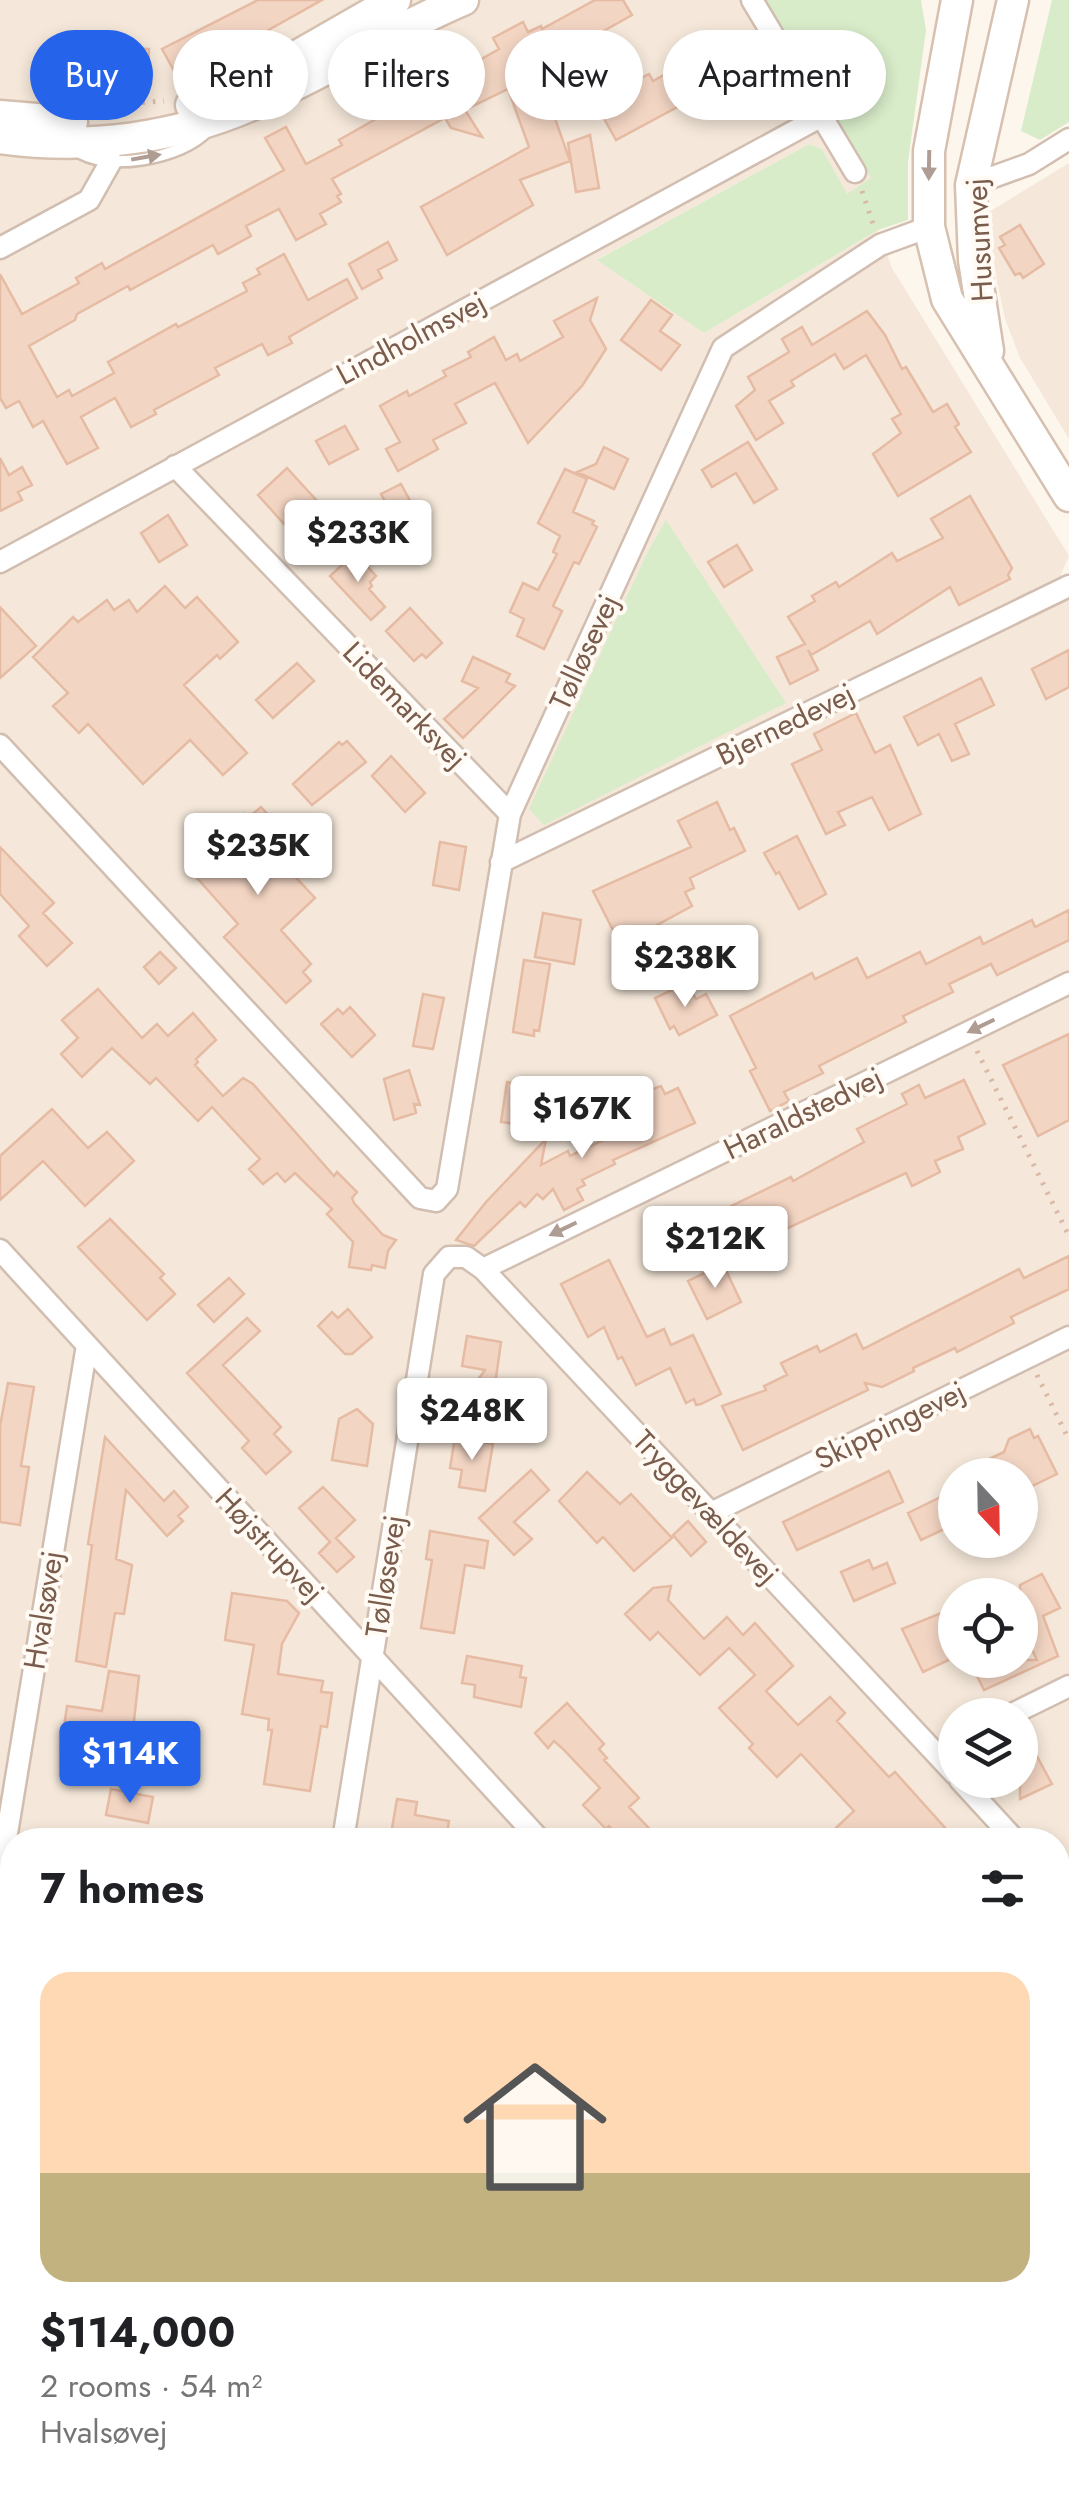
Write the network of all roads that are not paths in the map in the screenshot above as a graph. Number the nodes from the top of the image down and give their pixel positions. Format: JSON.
{"nodes":[{"id":1,"x":395,"y":0,"type":"edge"},
{"id":2,"x":463,"y":0,"type":"edge"},
{"id":3,"x":752,"y":0,"type":"edge"},
{"id":4,"x":957,"y":0,"type":"edge"},
{"id":5,"x":1013,"y":0,"type":"edge"},
{"id":6,"x":770,"y":30,"type":"edge"},
{"id":7,"x":308,"y":76,"type":"edge"},
{"id":8,"x":0,"y":116,"type":"edge"},
{"id":9,"x":210,"y":120,"type":"edge"},
{"id":10,"x":215,"y":120,"type":"edge"},
{"id":11,"x":815,"y":120,"type":"edge"},
{"id":12,"x":824,"y":120,"type":"edge"},
{"id":13,"x":0,"y":138,"type":"edge"},
{"id":14,"x":1069,"y":139,"type":"edge"},
{"id":15,"x":68,"y":142,"type":"junction"},
{"id":16,"x":112,"y":161,"type":"junction"},
{"id":17,"x":856,"y":172,"type":"road end"},
{"id":18,"x":971,"y":186,"type":"junction"},
{"id":19,"x":929,"y":227,"type":"junction"},
{"id":20,"x":0,"y":248,"type":"edge"},
{"id":21,"x":990,"y":363,"type":"junction"},
{"id":22,"x":176,"y":466,"type":"junction"},
{"id":23,"x":1069,"y":496,"type":"edge"},
{"id":24,"x":0,"y":562,"type":"edge"},
{"id":25,"x":1069,"y":586,"type":"edge"},
{"id":26,"x":0,"y":745,"type":"edge"},
{"id":27,"x":510,"y":814,"type":"junction"},
{"id":28,"x":501,"y":862,"type":"junction"},
{"id":29,"x":1069,"y":983,"type":"edge"},
{"id":30,"x":0,"y":1250,"type":"edge"},
{"id":31,"x":448,"y":1257,"type":"joint"},
{"id":32,"x":483,"y":1268,"type":"junction"},
{"id":33,"x":1069,"y":1337,"type":"edge"},
{"id":34,"x":87,"y":1345,"type":"junction"},
{"id":35,"x":711,"y":1512,"type":"junction"},
{"id":36,"x":372,"y":1656,"type":"junction"},
{"id":37,"x":1069,"y":1686,"type":"edge"},
{"id":38,"x":1038,"y":1701,"type":"edge"},
{"id":39,"x":938,"y":1750,"type":"edge"},
{"id":40,"x":935,"y":1752,"type":"junction"},
{"id":41,"x":938,"y":1755,"type":"edge"},
{"id":42,"x":8,"y":1769,"type":"edge"},
{"id":43,"x":976,"y":1798,"type":"edge"},
{"id":44,"x":4,"y":1828,"type":"edge"},
{"id":45,"x":345,"y":1828,"type":"edge"},
{"id":46,"x":529,"y":1828,"type":"edge"},
{"id":47,"x":1003,"y":1828,"type":"edge"}],
"edges":[{"from":1,"to":8,"type":"street"},
{"from":2,"to":7,"type":"street"},
{"from":3,"to":6,"type":"street"},
{"from":4,"to":19,"type":"street","name":"Husumvej","one_way":true},
{"from":5,"to":18,"type":"street","name":"Husumvej"},
{"from":9,"to":15,"type":"street"},
{"from":16,"to":10,"type":"lane","one_way":true},
{"from":11,"to":22,"type":"street","name":"Lindholmsvej"},
{"from":12,"to":17,"type":"street"},
{"from":13,"to":15,"type":"street"},
{"from":14,"to":18,"type":"street"},
{"from":15,"to":16,"type":"lane"},
{"from":16,"to":20,"type":"street"},
{"from":18,"to":21,"type":"street","name":"Husumvej"},
{"from":19,"to":21,"type":"street","name":"Husumvej"},
{"from":19,"to":27,"type":"street","name":"Tølløsevej"},
{"from":21,"to":23,"type":"street","name":"Husumvej"},
{"from":22,"to":24,"type":"street","name":"Lindholmsvej"},
{"from":22,"to":27,"type":"street","name":"Lidemarksvej"},
{"from":25,"to":28,"type":"street","name":"Bjernedevej"},
{"from":26,"to":28,"type":"street","name":"Tølløsevej"},
{"from":27,"to":28,"type":"street","name":"Tølløsevej"},
{"from":29,"to":32,"type":"street","name":"Haraldstedvej","one_way":true},
{"from":30,"to":34,"type":"street","name":"Højstrupvej"},
{"from":31,"to":32,"type":"street","name":"Tryggevældevej"},
{"from":31,"to":36,"type":"street","name":"Tølløsevej"},
{"from":32,"to":35,"type":"street","name":"Tryggevældevej"},
{"from":33,"to":35,"type":"street","name":"Skippingevej"},
{"from":34,"to":36,"type":"street","name":"Højstrupvej"},
{"from":34,"to":42,"type":"street","name":"Hvalsøvej"},
{"from":35,"to":40,"type":"street","name":"Tryggevældevej"},
{"from":36,"to":45,"type":"street","name":"Tølløsevej"},
{"from":36,"to":46,"type":"street","name":"Højstrupvej"},
{"from":37,"to":38,"type":"street"},
{"from":39,"to":40,"type":"street"},
{"from":40,"to":41,"type":"street","name":"Tryggevældevej"},
{"from":42,"to":44,"type":"street","name":"Hvalsøvej"},
{"from":43,"to":47,"type":"street"}]}
